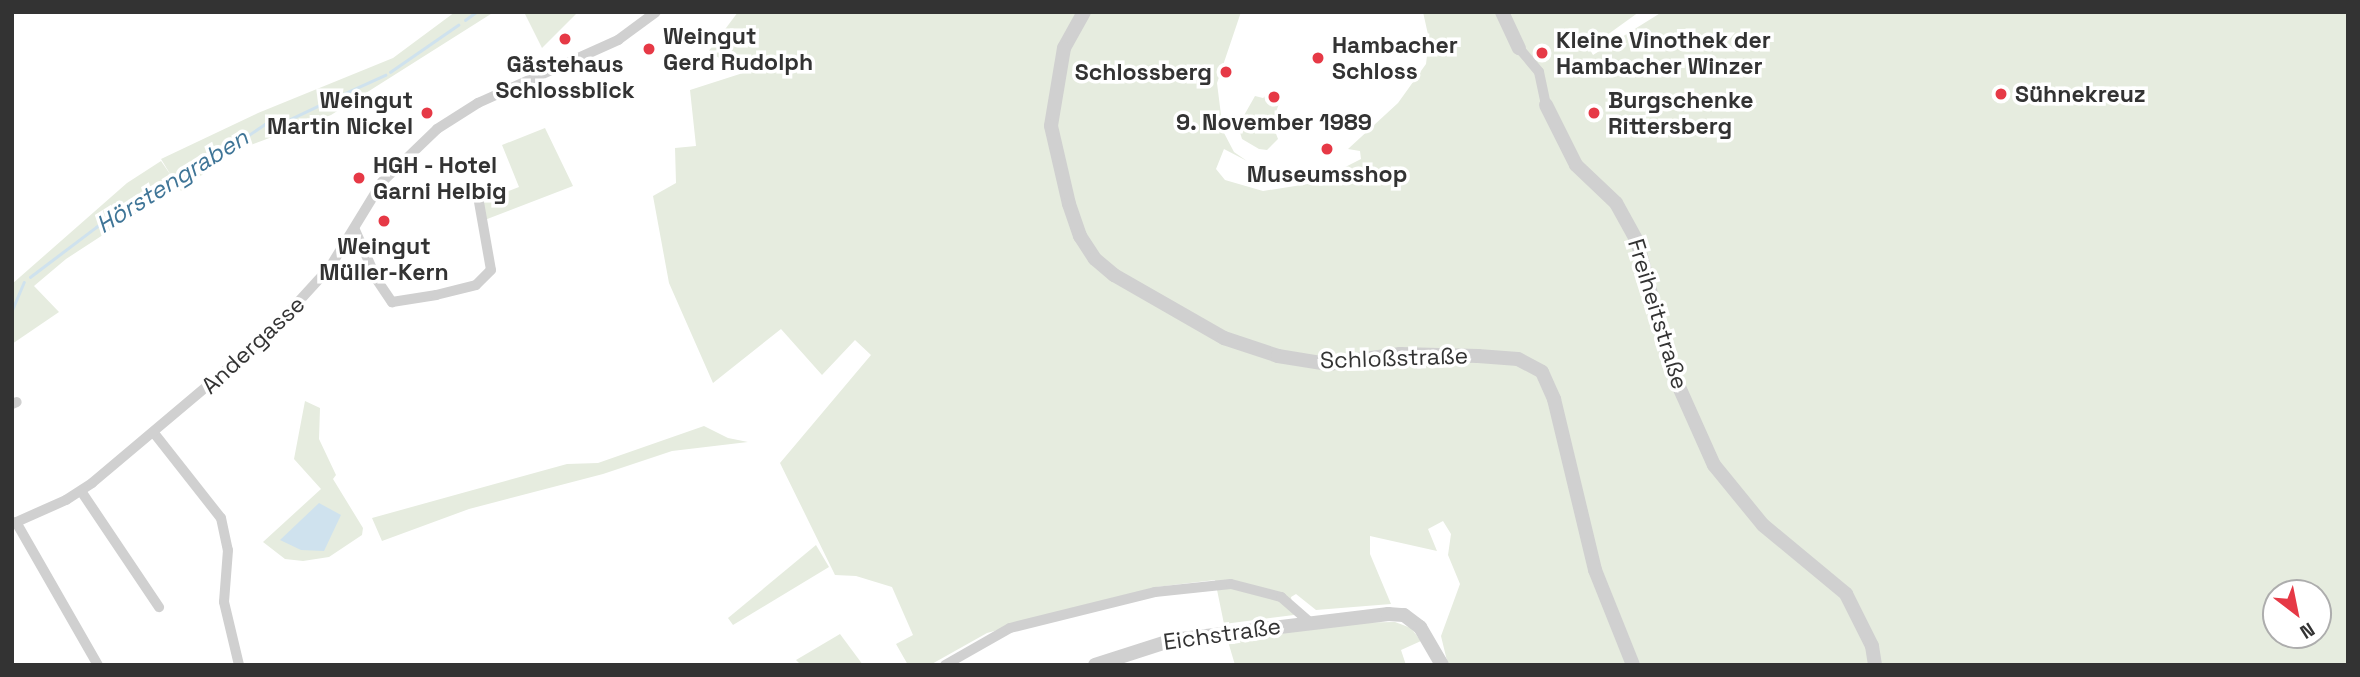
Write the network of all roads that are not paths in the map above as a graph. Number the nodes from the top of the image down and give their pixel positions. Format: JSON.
{"nodes":[{"id":1,"x":656,"y":12,"type":"edge"},
{"id":2,"x":1084,"y":12,"type":"edge"},
{"id":3,"x":1502,"y":12,"type":"edge"},
{"id":4,"x":1519,"y":48,"type":"joint"},
{"id":5,"x":1545,"y":98,"type":"joint"},
{"id":6,"x":479,"y":202,"type":"dead end"},
{"id":7,"x":355,"y":230,"type":"junction"},
{"id":8,"x":153,"y":433,"type":"junction"},
{"id":9,"x":81,"y":491,"type":"junction"},
{"id":10,"x":14,"y":523,"type":"edge"},
{"id":11,"x":159,"y":607,"type":"dead end"},
{"id":12,"x":1310,"y":622,"type":"junction"},
{"id":13,"x":98,"y":665,"type":"edge"},
{"id":14,"x":239,"y":665,"type":"edge"},
{"id":15,"x":945,"y":665,"type":"edge"},
{"id":16,"x":1095,"y":665,"type":"edge"},
{"id":17,"x":1442,"y":665,"type":"edge"},
{"id":18,"x":1633,"y":665,"type":"edge"},
{"id":19,"x":1875,"y":665,"type":"edge"}],
"edges":[{"from":1,"to":7,"type":"street","name":"Andergasse"},
{"from":2,"to":18,"type":"street","name":"Schloßstraße"},
{"from":3,"to":4,"type":"street"},
{"from":4,"to":5,"type":"street"},
{"from":5,"to":19,"type":"street","name":"Freiheitstraße"},
{"from":6,"to":7,"type":"street"},
{"from":7,"to":8,"type":"street","name":"Andergasse"},
{"from":8,"to":9,"type":"street","name":"Andergasse"},
{"from":8,"to":14,"type":"street"},
{"from":9,"to":10,"type":"street","name":"Andergasse"},
{"from":9,"to":11,"type":"street"},
{"from":10,"to":13,"type":"street"},
{"from":12,"to":15,"type":"street"},
{"from":12,"to":16,"type":"street","name":"Eichstraße"},
{"from":12,"to":17,"type":"street"}]}
